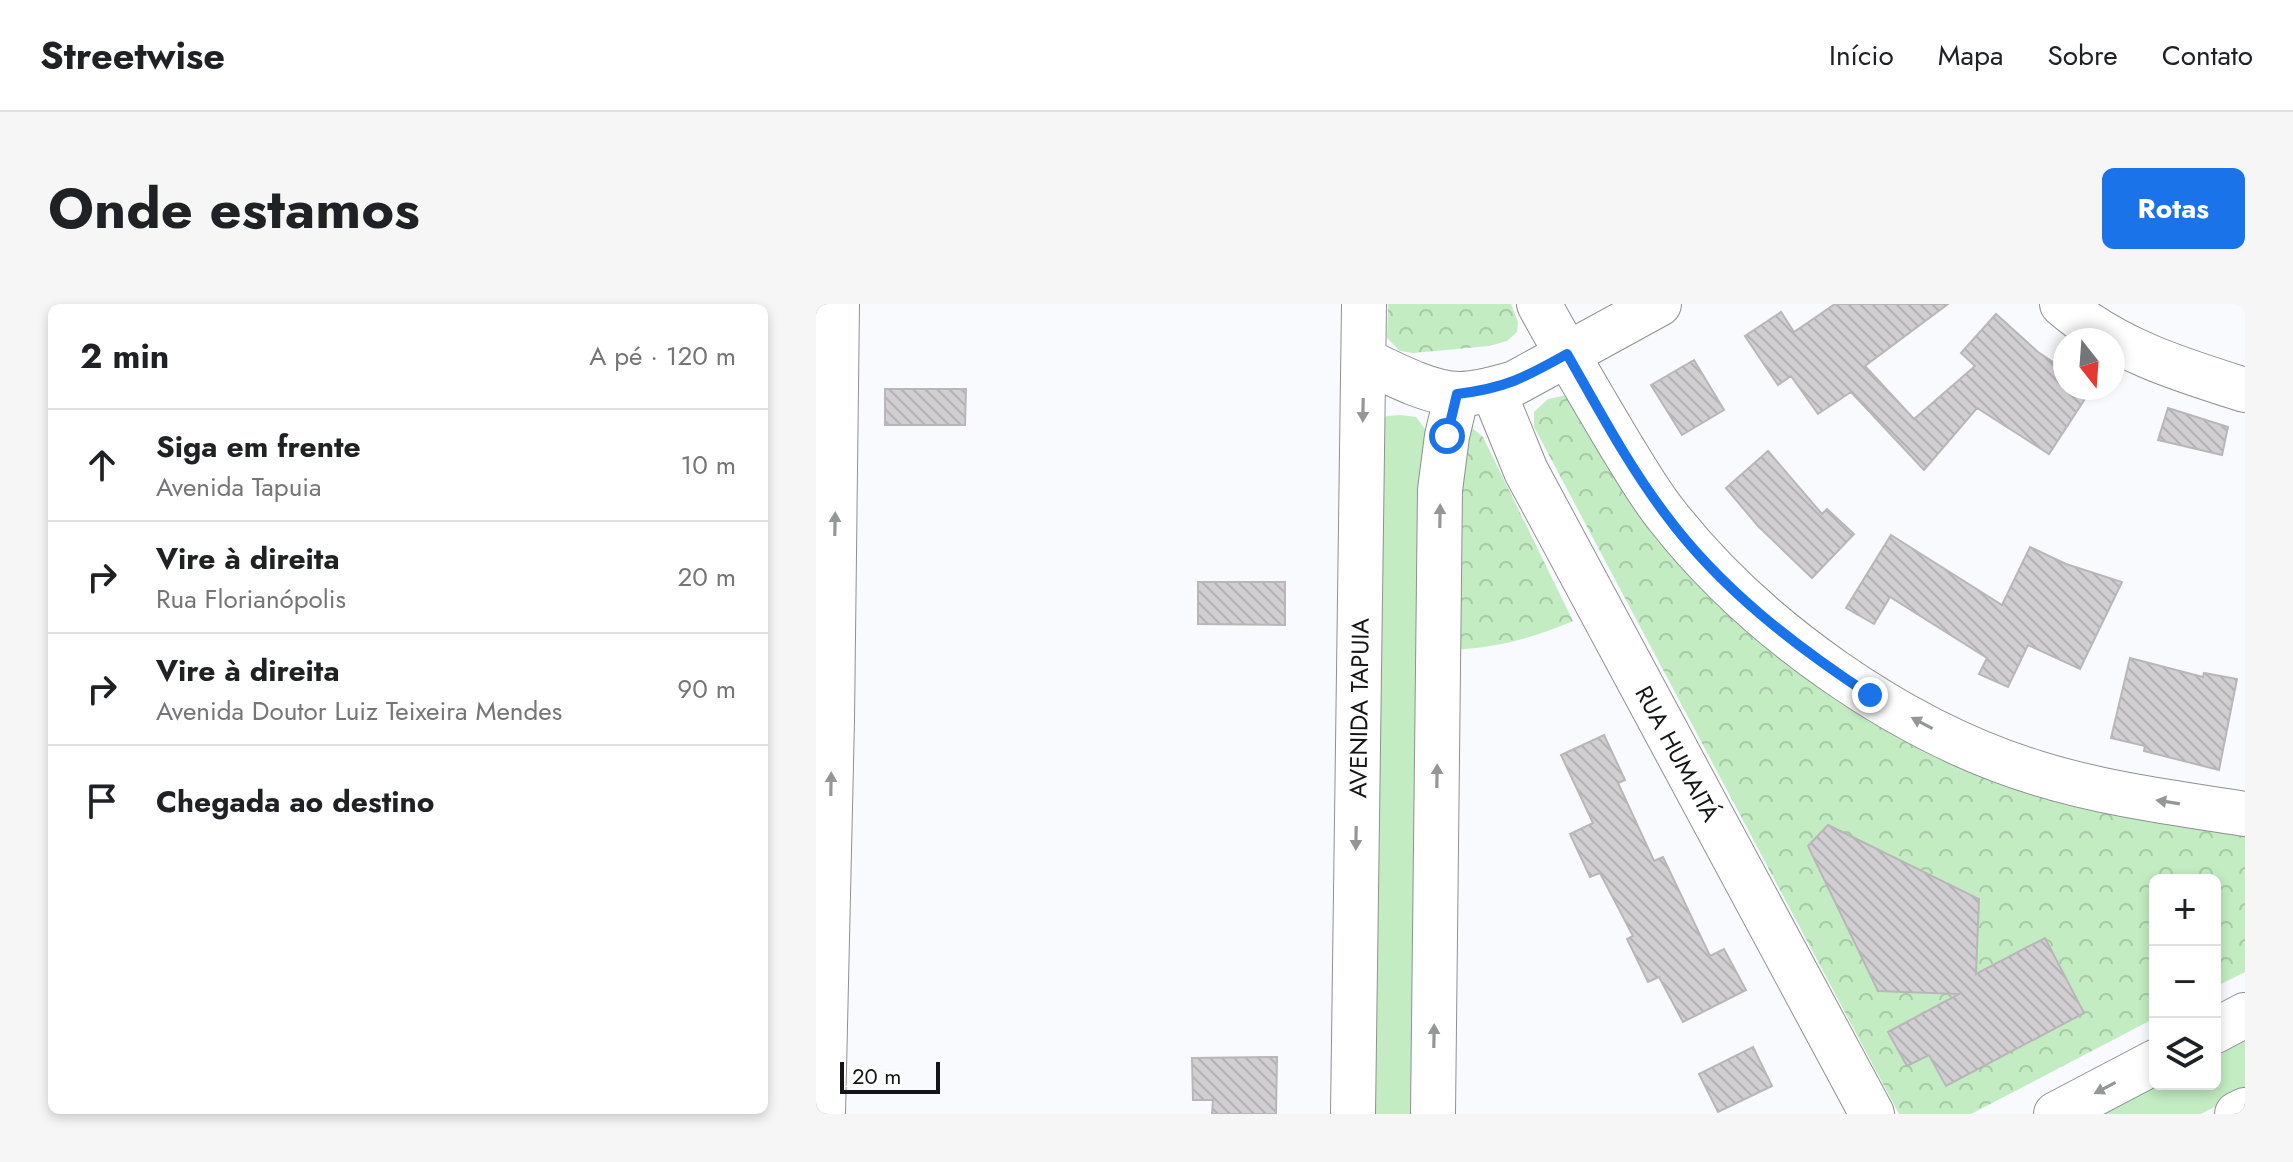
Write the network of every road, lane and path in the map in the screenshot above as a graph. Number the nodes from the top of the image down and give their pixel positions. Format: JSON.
{"nodes":[{"id":1,"x":837,"y":304,"type":"edge"},
{"id":2,"x":1364,"y":304,"type":"edge"},
{"id":3,"x":1539,"y":304,"type":"edge"},
{"id":4,"x":1659,"y":304,"type":"edge"},
{"id":5,"x":2062,"y":304,"type":"edge"},
{"id":6,"x":1567,"y":354,"type":"junction"},
{"id":7,"x":1364,"y":360,"type":"junction"},
{"id":8,"x":2245,"y":390,"type":"edge"},
{"id":9,"x":1475,"y":392,"type":"junction"},
{"id":10,"x":824,"y":720,"type":"edge"},
{"id":11,"x":2245,"y":814,"type":"edge"},
{"id":12,"x":2245,"y":1015,"type":"edge"},
{"id":13,"x":2221,"y":1028,"type":"edge"},
{"id":14,"x":2149,"y":1065,"type":"edge"},
{"id":15,"x":2245,"y":1110,"type":"edge"},
{"id":16,"x":823,"y":1114,"type":"edge"},
{"id":17,"x":1353,"y":1114,"type":"edge"},
{"id":18,"x":1433,"y":1114,"type":"edge"},
{"id":19,"x":1872,"y":1114,"type":"edge"},
{"id":20,"x":2056,"y":1114,"type":"edge"},
{"id":21,"x":2237,"y":1114,"type":"edge"}],
"edges":[{"from":10,"to":1,"type":"street","one_way":true},
{"from":2,"to":7,"type":"street","name":"AVENIDA TAPUIA"},
{"from":3,"to":6,"type":"street"},
{"from":4,"to":6,"type":"street"},
{"from":5,"to":8,"type":"street"},
{"from":6,"to":9,"type":"street"},
{"from":11,"to":6,"type":"street","one_way":true},
{"from":7,"to":9,"type":"street"},
{"from":7,"to":17,"type":"street","name":"AVENIDA TAPUIA","one_way":true},
{"from":18,"to":9,"type":"street","one_way":true},
{"from":9,"to":19,"type":"street","name":"RUA HUMAITÁ"},
{"from":16,"to":10,"type":"street","one_way":true},
{"from":12,"to":13,"type":"street"},
{"from":14,"to":20,"type":"street","one_way":true},
{"from":15,"to":21,"type":"street"}]}
